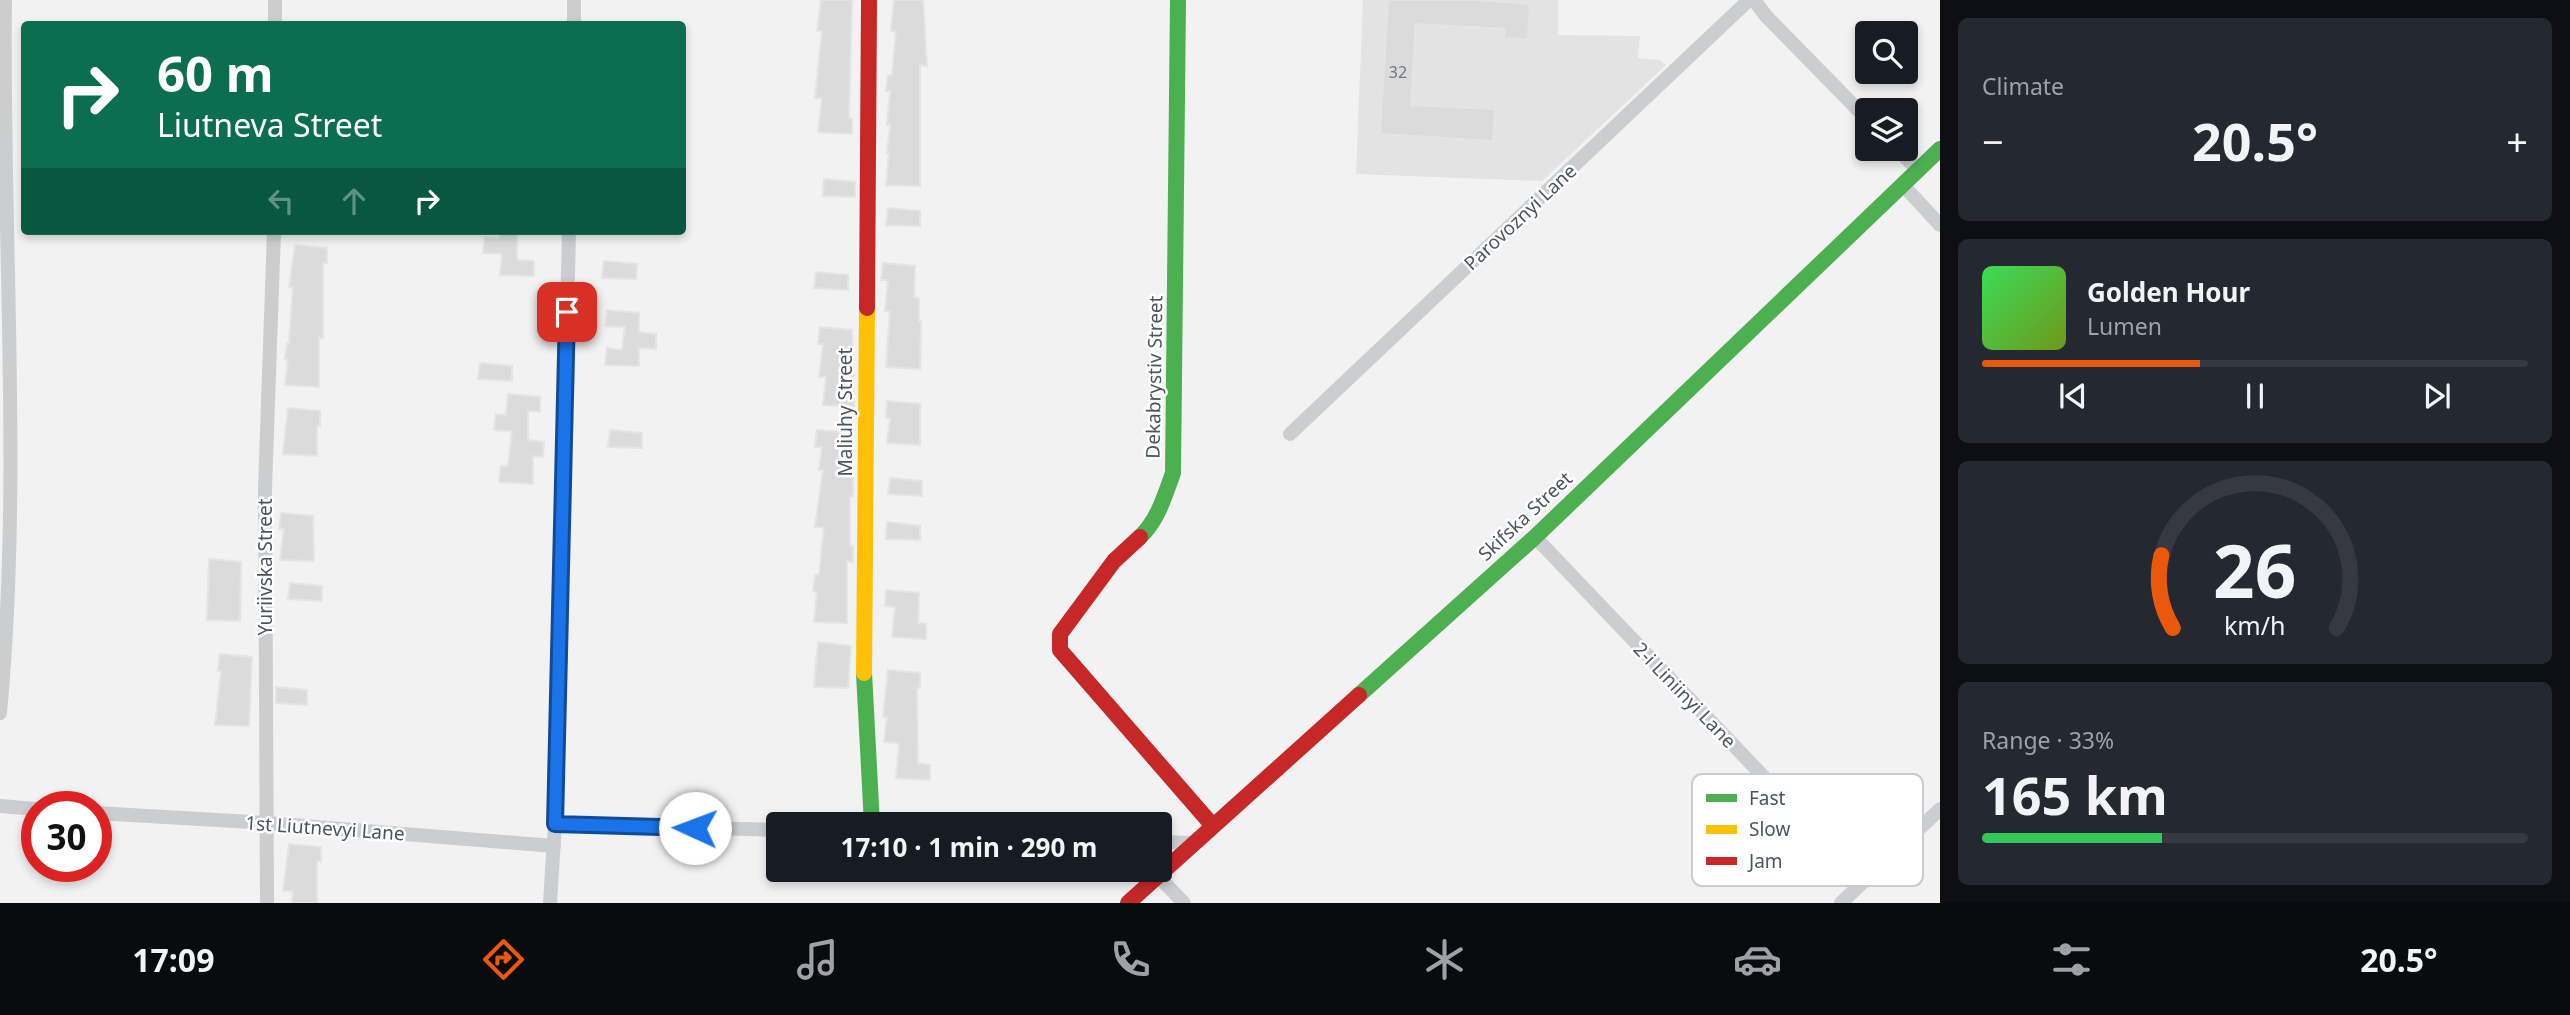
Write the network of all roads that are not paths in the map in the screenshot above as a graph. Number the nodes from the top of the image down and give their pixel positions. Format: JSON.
{"nodes":[{"id":1,"x":5,"y":0,"type":"edge"},
{"id":2,"x":275,"y":0,"type":"edge"},
{"id":3,"x":574,"y":0,"type":"edge"},
{"id":4,"x":869,"y":0,"type":"edge"},
{"id":5,"x":1178,"y":0,"type":"edge"},
{"id":6,"x":1752,"y":0,"type":"edge"},
{"id":7,"x":275,"y":21,"type":"edge"},
{"id":8,"x":574,"y":21,"type":"edge"},
{"id":9,"x":1855,"y":107,"type":"edge"},
{"id":10,"x":1940,"y":149,"type":"edge"},
{"id":11,"x":1909,"y":161,"type":"edge"},
{"id":12,"x":1917,"y":169,"type":"junction"},
{"id":13,"x":1902,"y":184,"type":"junction"},
{"id":14,"x":1940,"y":225,"type":"edge"},
{"id":15,"x":274,"y":235,"type":"edge"},
{"id":16,"x":569,"y":235,"type":"edge"},
{"id":17,"x":1290,"y":434,"type":"dead end"},
{"id":18,"x":1535,"y":537,"type":"junction"},
{"id":19,"x":0,"y":713,"type":"edge"},
{"id":20,"x":1761,"y":774,"type":"edge"},
{"id":21,"x":0,"y":806,"type":"edge"},
{"id":22,"x":21,"y":808,"type":"edge"},
{"id":23,"x":1940,"y":809,"type":"edge"},
{"id":24,"x":871,"y":812,"type":"edge"},
{"id":25,"x":112,"y":814,"type":"edge"},
{"id":26,"x":267,"y":823,"type":"junction"},
{"id":27,"x":555,"y":824,"type":"junction"},
{"id":28,"x":1923,"y":825,"type":"edge"},
{"id":29,"x":1213,"y":827,"type":"junction"},
{"id":30,"x":766,"y":831,"type":"edge"},
{"id":31,"x":1172,"y":842,"type":"edge"},
{"id":32,"x":1194,"y":843,"type":"junction"},
{"id":33,"x":554,"y":846,"type":"junction"},
{"id":34,"x":1172,"y":862,"type":"edge"},
{"id":35,"x":1150,"y":882,"type":"edge"},
{"id":36,"x":1164,"y":882,"type":"edge"},
{"id":37,"x":1860,"y":886,"type":"edge"},
{"id":38,"x":267,"y":903,"type":"edge"},
{"id":39,"x":550,"y":903,"type":"edge"},
{"id":40,"x":1128,"y":903,"type":"edge"},
{"id":41,"x":1184,"y":903,"type":"edge"},
{"id":42,"x":1841,"y":903,"type":"edge"}],
"edges":[{"from":1,"to":19,"type":"street"},
{"from":2,"to":7,"type":"street"},
{"from":3,"to":8,"type":"street"},
{"from":4,"to":24,"type":"street","name":"Maliuhy Street"},
{"from":5,"to":29,"type":"street","name":"Dekabrystiv Street"},
{"from":6,"to":9,"type":"street"},
{"from":6,"to":17,"type":"street","name":"Parovoznyi Lane"},
{"from":10,"to":12,"type":"street","name":"Skifska Street"},
{"from":11,"to":12,"type":"street"},
{"from":12,"to":13,"type":"street","name":"Skifska Street"},
{"from":13,"to":14,"type":"street"},
{"from":13,"to":18,"type":"street","name":"Skifska Street"},
{"from":15,"to":26,"type":"street","name":"Yuriivska Street"},
{"from":16,"to":27,"type":"street"},
{"from":18,"to":20,"type":"street","name":"2-i Liniinyi Lane"},
{"from":18,"to":29,"type":"street","name":"Skifska Street"},
{"from":21,"to":22,"type":"street"},
{"from":23,"to":28,"type":"street"},
{"from":25,"to":26,"type":"street","name":"1st Liutnevyi Lane"},
{"from":26,"to":33,"type":"street","name":"1st Liutnevyi Lane"},
{"from":26,"to":38,"type":"street","name":"Yuriivska Street"},
{"from":27,"to":30,"type":"street"},
{"from":27,"to":33,"type":"street"},
{"from":29,"to":32,"type":"street","name":"Skifska Street"},
{"from":31,"to":32,"type":"street"},
{"from":32,"to":34,"type":"street","name":"Skifska Street"},
{"from":33,"to":39,"type":"street"},
{"from":35,"to":40,"type":"street","name":"Skifska Street"},
{"from":36,"to":41,"type":"street"},
{"from":37,"to":42,"type":"street"}]}
